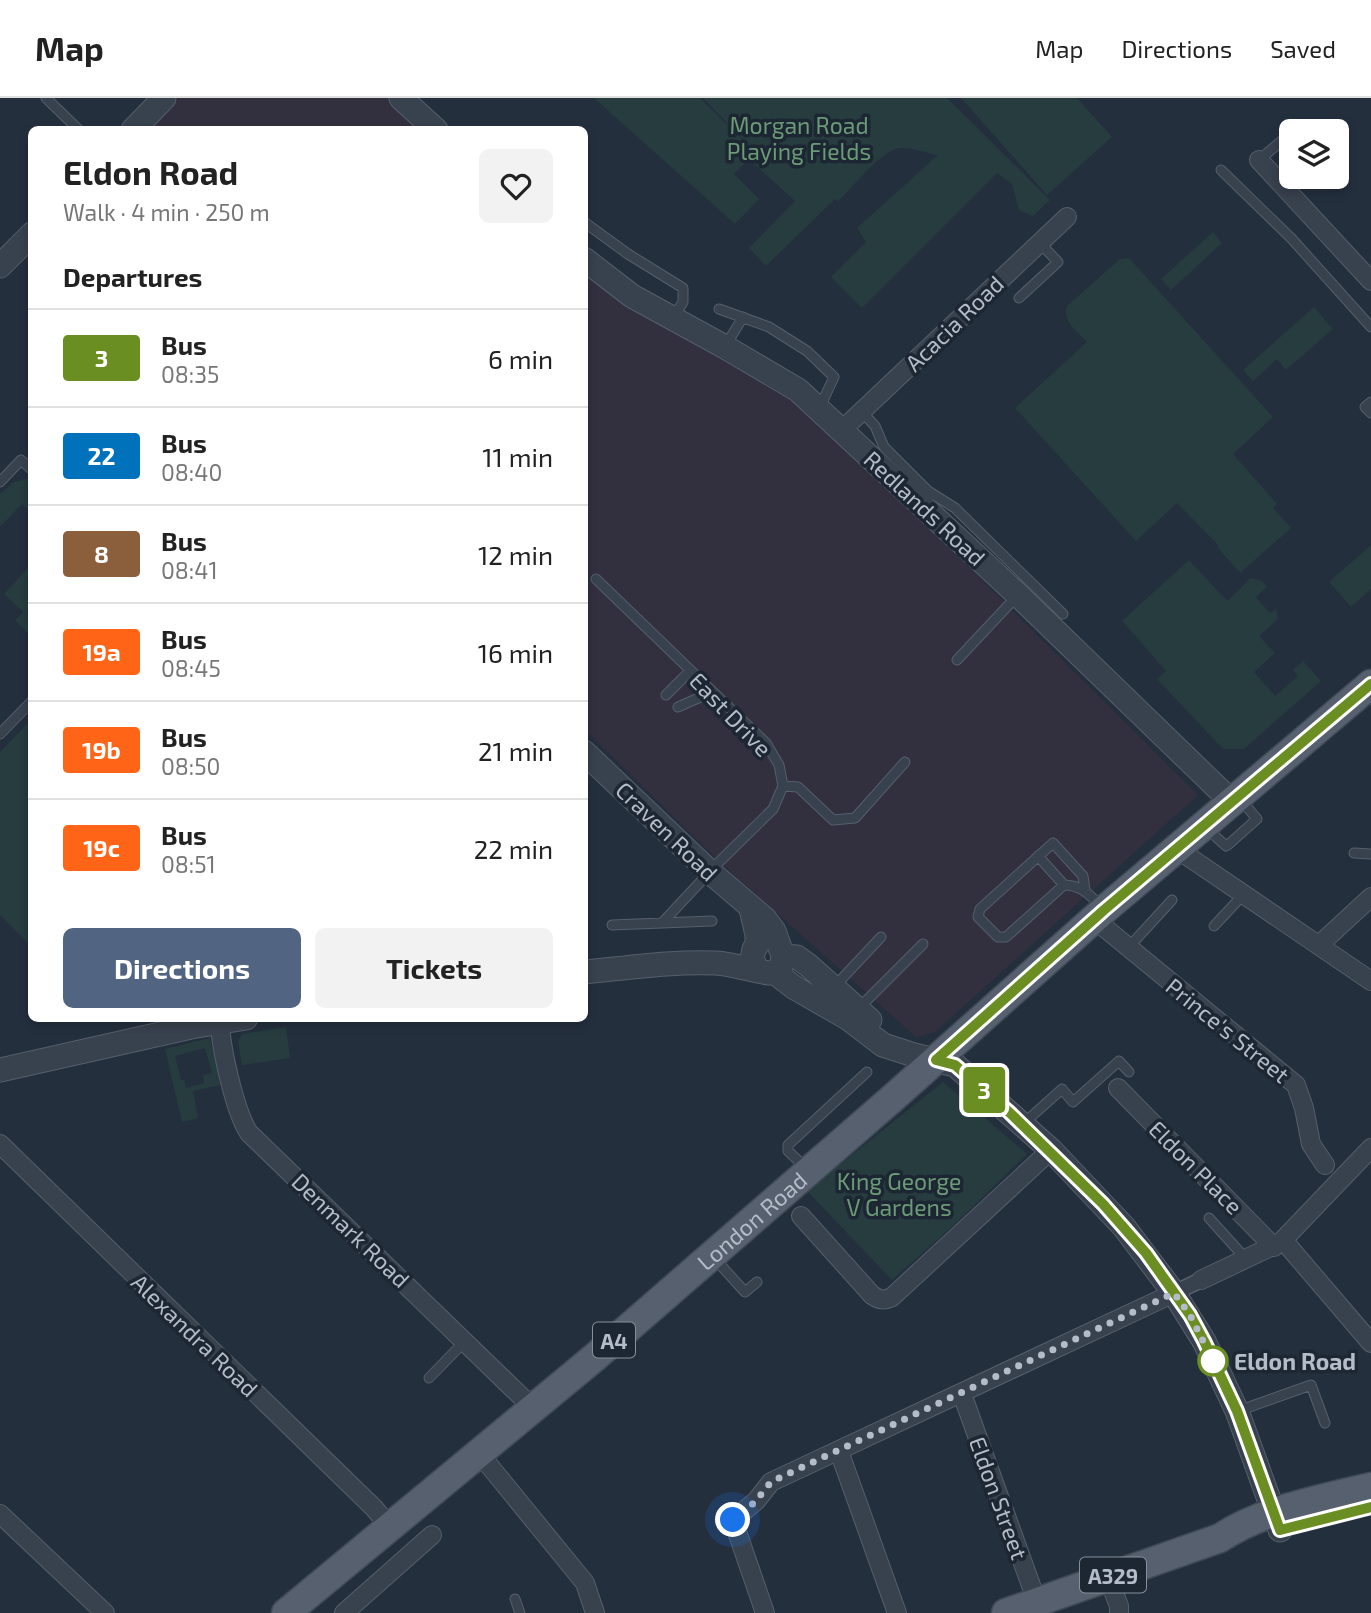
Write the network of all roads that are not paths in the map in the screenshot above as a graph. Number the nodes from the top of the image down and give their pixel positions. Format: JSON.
{"nodes":[{"id":1,"x":46,"y":98,"type":"edge"},
{"id":2,"x":164,"y":98,"type":"edge"},
{"id":3,"x":401,"y":98,"type":"edge"},
{"id":4,"x":75,"y":126,"type":"edge"},
{"id":5,"x":137,"y":126,"type":"edge"},
{"id":6,"x":432,"y":126,"type":"edge"},
{"id":7,"x":1279,"y":143,"type":"edge"},
{"id":8,"x":1259,"y":160,"type":"joint"},
{"id":9,"x":1221,"y":170,"type":"dead end"},
{"id":10,"x":1067,"y":217,"type":"dead end"},
{"id":11,"x":588,"y":225,"type":"edge"},
{"id":12,"x":28,"y":238,"type":"edge"},
{"id":13,"x":1039,"y":242,"type":"junction"},
{"id":14,"x":588,"y":262,"type":"edge"},
{"id":15,"x":0,"y":266,"type":"edge"},
{"id":16,"x":1371,"y":281,"type":"edge"},
{"id":17,"x":1019,"y":298,"type":"dead end"},
{"id":18,"x":719,"y":309,"type":"dead end"},
{"id":19,"x":743,"y":317,"type":"junction"},
{"id":20,"x":673,"y":318,"type":"junction"},
{"id":21,"x":1371,"y":327,"type":"edge"},
{"id":22,"x":725,"y":346,"type":"junction"},
{"id":23,"x":1371,"y":402,"type":"edge"},
{"id":24,"x":819,"y":408,"type":"junction"},
{"id":25,"x":862,"y":412,"type":"junction"},
{"id":26,"x":1371,"y":413,"type":"edge"},
{"id":27,"x":842,"y":430,"type":"junction"},
{"id":28,"x":28,"y":466,"type":"edge"},
{"id":29,"x":0,"y":482,"type":"edge"},
{"id":30,"x":596,"y":579,"type":"dead end"},
{"id":31,"x":1018,"y":595,"type":"junction"},
{"id":32,"x":1063,"y":614,"type":"dead end"},
{"id":33,"x":957,"y":660,"type":"dead end"},
{"id":34,"x":690,"y":671,"type":"junction"},
{"id":35,"x":1371,"y":684,"type":"edge"},
{"id":36,"x":712,"y":692,"type":"junction"},
{"id":37,"x":666,"y":695,"type":"dead end"},
{"id":38,"x":28,"y":705,"type":"edge"},
{"id":39,"x":678,"y":707,"type":"dead end"},
{"id":40,"x":0,"y":734,"type":"edge"},
{"id":41,"x":588,"y":756,"type":"edge"},
{"id":42,"x":905,"y":762,"type":"dead end"},
{"id":43,"x":783,"y":786,"type":"junction"},
{"id":44,"x":1235,"y":799,"type":"junction"},
{"id":45,"x":1177,"y":849,"type":"junction"},
{"id":46,"x":1354,"y":853,"type":"dead end"},
{"id":47,"x":1371,"y":854,"type":"edge"},
{"id":48,"x":1038,"y":856,"type":"junction"},
{"id":49,"x":710,"y":872,"type":"junction"},
{"id":50,"x":1064,"y":885,"type":"junction"},
{"id":51,"x":1243,"y":895,"type":"junction"},
{"id":52,"x":1371,"y":897,"type":"edge"},
{"id":53,"x":1172,"y":900,"type":"dead end"},
{"id":54,"x":1095,"y":907,"type":"junction"},
{"id":55,"x":712,"y":920,"type":"dead end"},
{"id":56,"x":662,"y":923,"type":"junction"},
{"id":57,"x":612,"y":925,"type":"dead end"},
{"id":58,"x":1214,"y":926,"type":"dead end"},
{"id":59,"x":881,"y":937,"type":"dead end"},
{"id":60,"x":923,"y":944,"type":"dead end"},
{"id":61,"x":1319,"y":945,"type":"junction"},
{"id":62,"x":1128,"y":948,"type":"junction"},
{"id":63,"x":767,"y":957,"type":"junction"},
{"id":64,"x":588,"y":972,"type":"edge"},
{"id":65,"x":1371,"y":981,"type":"edge"},
{"id":66,"x":834,"y":988,"type":"junction"},
{"id":67,"x":853,"y":1014,"type":"junction"},
{"id":68,"x":225,"y":1022,"type":"edge"},
{"id":69,"x":220,"y":1023,"type":"junction"},
{"id":70,"x":936,"y":1060,"type":"junction"},
{"id":71,"x":0,"y":1070,"type":"edge"},
{"id":72,"x":867,"y":1072,"type":"dead end"},
{"id":73,"x":1129,"y":1072,"type":"dead end"},
{"id":74,"x":1118,"y":1088,"type":"dead end"},
{"id":75,"x":1023,"y":1124,"type":"junction"},
{"id":76,"x":0,"y":1144,"type":"edge"},
{"id":77,"x":1051,"y":1150,"type":"junction"},
{"id":78,"x":1369,"y":1152,"type":"edge"},
{"id":79,"x":1325,"y":1166,"type":"dead end"},
{"id":80,"x":808,"y":1171,"type":"junction"},
{"id":81,"x":782,"y":1194,"type":"junction"},
{"id":82,"x":801,"y":1216,"type":"joint"},
{"id":83,"x":1209,"y":1218,"type":"dead end"},
{"id":84,"x":1279,"y":1243,"type":"junction"},
{"id":85,"x":711,"y":1255,"type":"junction"},
{"id":86,"x":1247,"y":1260,"type":"junction"},
{"id":87,"x":1201,"y":1280,"type":"joint"},
{"id":88,"x":757,"y":1282,"type":"dead end"},
{"id":89,"x":1174,"y":1293,"type":"junction"},
{"id":90,"x":465,"y":1341,"type":"junction"},
{"id":91,"x":1371,"y":1343,"type":"edge"},
{"id":92,"x":429,"y":1378,"type":"dead end"},
{"id":93,"x":962,"y":1394,"type":"junction"},
{"id":94,"x":533,"y":1408,"type":"junction"},
{"id":95,"x":1237,"y":1411,"type":"junction"},
{"id":96,"x":1325,"y":1423,"type":"dead end"},
{"id":97,"x":839,"y":1451,"type":"junction"},
{"id":98,"x":479,"y":1453,"type":"junction"},
{"id":99,"x":1371,"y":1487,"type":"edge"},
{"id":100,"x":1371,"y":1507,"type":"edge"},
{"id":101,"x":0,"y":1514,"type":"edge"},
{"id":102,"x":1278,"y":1521,"type":"junction"},
{"id":103,"x":389,"y":1526,"type":"junction"},
{"id":104,"x":432,"y":1535,"type":"dead end"},
{"id":105,"x":1108,"y":1577,"type":"junction"},
{"id":106,"x":515,"y":1599,"type":"dead end"},
{"id":107,"x":1037,"y":1602,"type":"junction"},
{"id":108,"x":105,"y":1613,"type":"edge"},
{"id":109,"x":286,"y":1613,"type":"edge"},
{"id":110,"x":344,"y":1613,"type":"edge"},
{"id":111,"x":520,"y":1613,"type":"edge"},
{"id":112,"x":595,"y":1613,"type":"edge"},
{"id":113,"x":765,"y":1613,"type":"edge"},
{"id":114,"x":897,"y":1613,"type":"edge"},
{"id":115,"x":1006,"y":1613,"type":"edge"},
{"id":116,"x":1119,"y":1613,"type":"edge"}],
"edges":[{"from":1,"to":4,"type":"lane"},
{"from":2,"to":5,"type":"street"},
{"from":3,"to":6,"type":"street"},
{"from":7,"to":8,"type":"lane"},
{"from":8,"to":16,"type":"street"},
{"from":9,"to":21,"type":"lane"},
{"from":10,"to":13,"type":"street","name":"Acacia Road"},
{"from":11,"to":20,"type":"lane"},
{"from":12,"to":15,"type":"street"},
{"from":13,"to":17,"type":"lane"},
{"from":13,"to":25,"type":"street","name":"Acacia Road"},
{"from":14,"to":20,"type":"street","name":"Redlands Road"},
{"from":18,"to":19,"type":"lane"},
{"from":19,"to":22,"type":"lane"},
{"from":19,"to":24,"type":"lane"},
{"from":20,"to":22,"type":"street","name":"Redlands Road"},
{"from":22,"to":24,"type":"street","name":"Redlands Road"},
{"from":23,"to":26,"type":"lane"},
{"from":24,"to":27,"type":"street","name":"Redlands Road"},
{"from":25,"to":27,"type":"street","name":"Acacia Road"},
{"from":25,"to":32,"type":"lane"},
{"from":27,"to":31,"type":"street","name":"Redlands Road"},
{"from":28,"to":29,"type":"lane"},
{"from":30,"to":34,"type":"lane","name":"East Drive"},
{"from":31,"to":33,"type":"lane"},
{"from":31,"to":44,"type":"street","name":"Redlands Road"},
{"from":34,"to":36,"type":"lane","name":"East Drive"},
{"from":34,"to":37,"type":"lane"},
{"from":35,"to":44,"type":"main road","name":"London Road","number":"A4"},
{"from":36,"to":39,"type":"lane"},
{"from":36,"to":43,"type":"lane","name":"East Drive"},
{"from":38,"to":40,"type":"lane"},
{"from":41,"to":49,"type":"street","name":"Craven Road"},
{"from":42,"to":43,"type":"lane"},
{"from":43,"to":49,"type":"lane"},
{"from":44,"to":45,"type":"main road","name":"London Road","number":"A4"},
{"from":45,"to":51,"type":"street"},
{"from":45,"to":54,"type":"main road","name":"London Road","number":"A4"},
{"from":46,"to":47,"type":"lane"},
{"from":48,"to":50,"type":"lane"},
{"from":48,"to":50,"type":"lane"},
{"from":48,"to":54,"type":"lane"},
{"from":49,"to":56,"type":"lane"},
{"from":49,"to":63,"type":"street","name":"Craven Road"},
{"from":50,"to":54,"type":"lane"},
{"from":51,"to":58,"type":"lane"},
{"from":51,"to":61,"type":"street"},
{"from":52,"to":61,"type":"street"},
{"from":53,"to":62,"type":"lane"},
{"from":54,"to":62,"type":"street","name":"Prince's Street"},
{"from":54,"to":70,"type":"main road","name":"London Road","number":"A4"},
{"from":55,"to":56,"type":"lane"},
{"from":56,"to":57,"type":"lane"},
{"from":59,"to":66,"type":"lane"},
{"from":60,"to":67,"type":"lane"},
{"from":61,"to":65,"type":"street"},
{"from":62,"to":79,"type":"street","name":"Prince's Street"},
{"from":63,"to":64,"type":"street"},
{"from":63,"to":66,"type":"street","name":"Craven Road"},
{"from":63,"to":67,"type":"street","name":"Craven Road"},
{"from":66,"to":67,"type":"street","name":"Craven Road"},
{"from":67,"to":70,"type":"street","name":"Craven Road"},
{"from":68,"to":69,"type":"street"},
{"from":69,"to":71,"type":"street"},
{"from":69,"to":90,"type":"street","name":"Denmark Road"},
{"from":70,"to":75,"type":"street"},
{"from":70,"to":80,"type":"main road","name":"London Road","number":"A4"},
{"from":72,"to":80,"type":"lane"},
{"from":73,"to":75,"type":"lane"},
{"from":74,"to":84,"type":"street","name":"Eldon Place"},
{"from":75,"to":77,"type":"street"},
{"from":76,"to":103,"type":"street","name":"Alexandra Road"},
{"from":77,"to":82,"type":"street"},
{"from":77,"to":89,"type":"street"},
{"from":78,"to":84,"type":"street"},
{"from":80,"to":81,"type":"main road","name":"London Road","number":"A4"},
{"from":81,"to":82,"type":"street"},
{"from":81,"to":85,"type":"main road","name":"London Road","number":"A4"},
{"from":83,"to":86,"type":"lane"},
{"from":84,"to":86,"type":"street"},
{"from":84,"to":91,"type":"street","name":"Eldon Place"},
{"from":85,"to":88,"type":"lane"},
{"from":85,"to":94,"type":"main road","name":"London Road","number":"A4"},
{"from":86,"to":87,"type":"street"},
{"from":87,"to":89,"type":"street"},
{"from":89,"to":93,"type":"street"},
{"from":89,"to":95,"type":"street"},
{"from":90,"to":92,"type":"lane"},
{"from":90,"to":94,"type":"street","name":"Denmark Road"},
{"from":93,"to":97,"type":"street"},
{"from":93,"to":107,"type":"street","name":"Eldon Street"},
{"from":94,"to":98,"type":"main road","name":"London Road","number":"A4"},
{"from":95,"to":96,"type":"lane"},
{"from":95,"to":102,"type":"street"},
{"from":97,"to":113,"type":"street"},
{"from":97,"to":114,"type":"street"},
{"from":98,"to":103,"type":"main road","name":"London Road","number":"A4"},
{"from":98,"to":112,"type":"street"},
{"from":99,"to":102,"type":"main road","number":"A329"},
{"from":100,"to":102,"type":"main road","number":"A329"},
{"from":101,"to":108,"type":"street"},
{"from":102,"to":105,"type":"main road","number":"A329"},
{"from":103,"to":109,"type":"main road","name":"London Road","number":"A4"},
{"from":104,"to":110,"type":"street"},
{"from":105,"to":107,"type":"main road","number":"A329"},
{"from":105,"to":116,"type":"street"},
{"from":106,"to":111,"type":"lane"},
{"from":107,"to":115,"type":"main road","number":"A329"}]}
